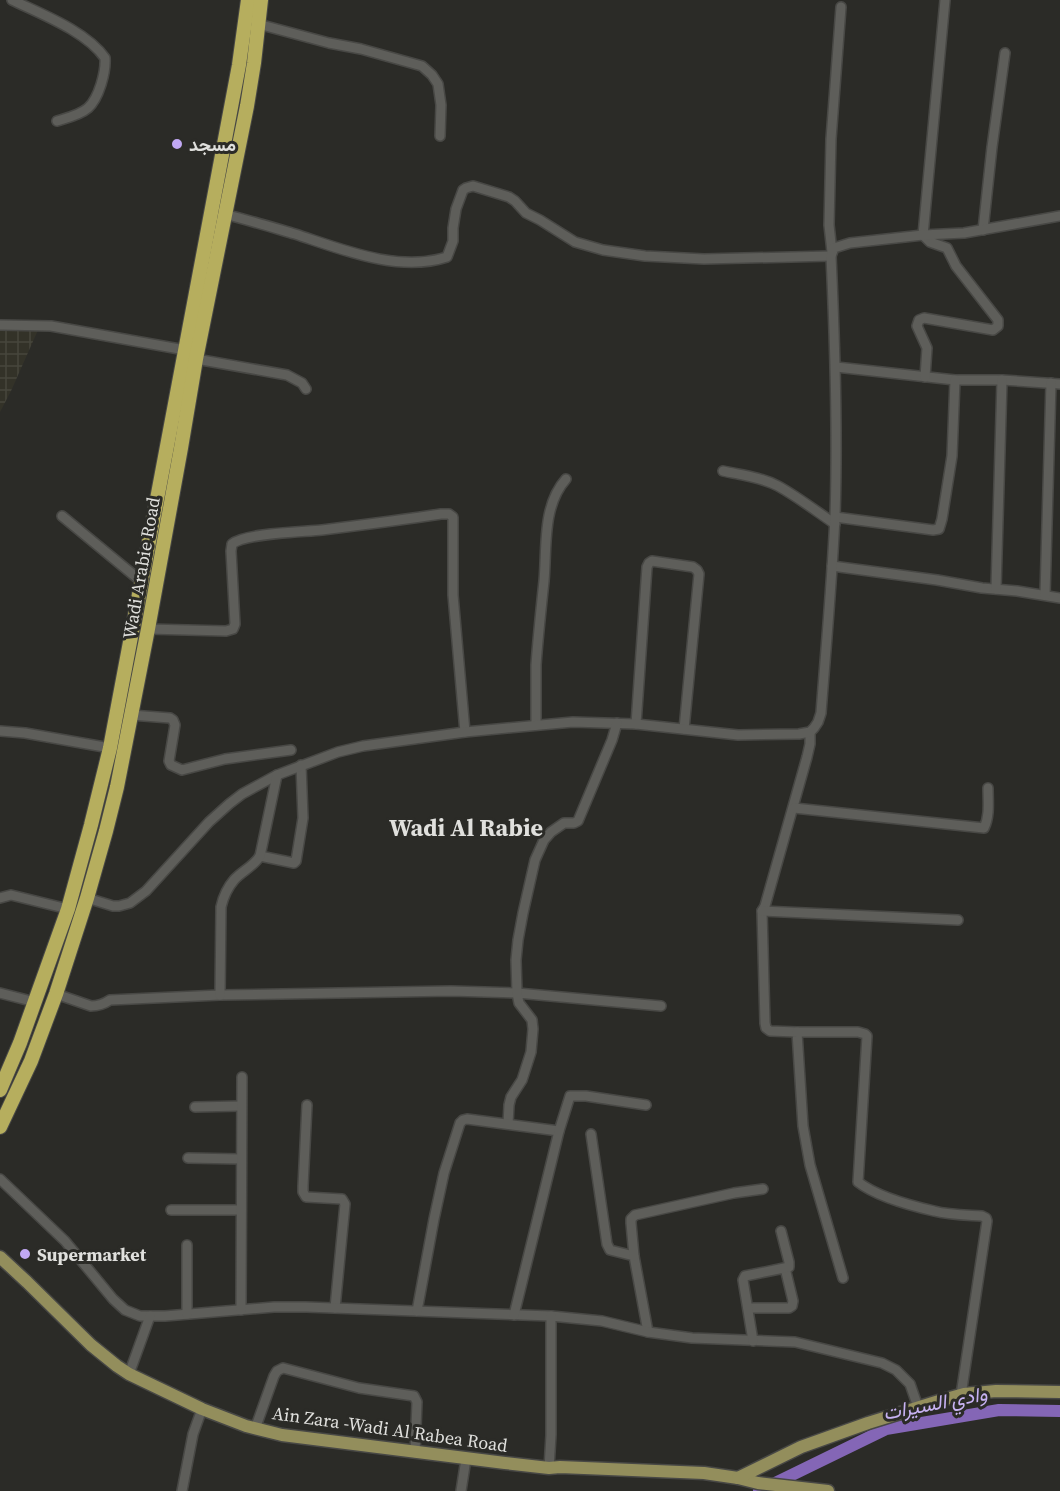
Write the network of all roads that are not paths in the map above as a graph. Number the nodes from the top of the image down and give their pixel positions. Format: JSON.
{"nodes":[{"id":1,"x":12,"y":0,"type":"edge"},
{"id":2,"x":248,"y":0,"type":"edge"},
{"id":3,"x":261,"y":0,"type":"edge"},
{"id":4,"x":945,"y":0,"type":"edge"},
{"id":5,"x":841,"y":7,"type":"dead end"},
{"id":6,"x":258,"y":24,"type":"junction"},
{"id":7,"x":1005,"y":53,"type":"dead end"},
{"id":8,"x":57,"y":121,"type":"dead end"},
{"id":9,"x":440,"y":136,"type":"dead end"},
{"id":10,"x":224,"y":213,"type":"junction"},
{"id":11,"x":1060,"y":216,"type":"edge"},
{"id":12,"x":983,"y":230,"type":"junction"},
{"id":13,"x":923,"y":235,"type":"junction"},
{"id":14,"x":831,"y":254,"type":"junction"},
{"id":15,"x":0,"y":325,"type":"edge"},
{"id":16,"x":190,"y":355,"type":"junction"},
{"id":17,"x":836,"y":367,"type":"junction"},
{"id":18,"x":925,"y":377,"type":"junction"},
{"id":19,"x":955,"y":380,"type":"junction"},
{"id":20,"x":1002,"y":380,"type":"junction"},
{"id":21,"x":1055,"y":383,"type":"edge"},
{"id":22,"x":306,"y":389,"type":"dead end"},
{"id":23,"x":723,"y":471,"type":"dead end"},
{"id":24,"x":566,"y":478,"type":"dead end"},
{"id":25,"x":62,"y":516,"type":"dead end"},
{"id":26,"x":835,"y":520,"type":"junction"},
{"id":27,"x":832,"y":566,"type":"junction"},
{"id":28,"x":142,"y":582,"type":"junction"},
{"id":29,"x":996,"y":589,"type":"junction"},
{"id":30,"x":1045,"y":595,"type":"junction"},
{"id":31,"x":1060,"y":598,"type":"edge"},
{"id":32,"x":148,"y":629,"type":"junction"},
{"id":33,"x":131,"y":715,"type":"junction"},
{"id":34,"x":617,"y":723,"type":"junction"},
{"id":35,"x":636,"y":724,"type":"junction"},
{"id":36,"x":536,"y":725,"type":"junction"},
{"id":37,"x":684,"y":729,"type":"junction"},
{"id":38,"x":0,"y":731,"type":"edge"},
{"id":39,"x":465,"y":732,"type":"junction"},
{"id":40,"x":810,"y":732,"type":"junction"},
{"id":41,"x":110,"y":748,"type":"junction"},
{"id":42,"x":291,"y":750,"type":"dead end"},
{"id":43,"x":302,"y":765,"type":"junction"},
{"id":44,"x":277,"y":775,"type":"junction"},
{"id":45,"x":988,"y":788,"type":"dead end"},
{"id":46,"x":794,"y":808,"type":"junction"},
{"id":47,"x":260,"y":856,"type":"junction"},
{"id":48,"x":0,"y":898,"type":"edge"},
{"id":49,"x":87,"y":898,"type":"junction"},
{"id":50,"x":68,"y":909,"type":"junction"},
{"id":51,"x":762,"y":911,"type":"junction"},
{"id":52,"x":958,"y":920,"type":"dead end"},
{"id":53,"x":0,"y":993,"type":"edge"},
{"id":54,"x":517,"y":993,"type":"junction"},
{"id":55,"x":56,"y":994,"type":"junction"},
{"id":56,"x":220,"y":995,"type":"junction"},
{"id":57,"x":35,"y":1002,"type":"junction"},
{"id":58,"x":661,"y":1006,"type":"dead end"},
{"id":59,"x":797,"y":1032,"type":"junction"},
{"id":60,"x":242,"y":1077,"type":"dead end"},
{"id":61,"x":0,"y":1090,"type":"edge"},
{"id":62,"x":307,"y":1105,"type":"dead end"},
{"id":63,"x":646,"y":1105,"type":"dead end"},
{"id":64,"x":241,"y":1106,"type":"junction"},
{"id":65,"x":195,"y":1107,"type":"dead end"},
{"id":66,"x":508,"y":1124,"type":"junction"},
{"id":67,"x":0,"y":1127,"type":"edge"},
{"id":68,"x":559,"y":1131,"type":"junction"},
{"id":69,"x":591,"y":1134,"type":"dead end"},
{"id":70,"x":188,"y":1158,"type":"dead end"},
{"id":71,"x":241,"y":1159,"type":"junction"},
{"id":72,"x":0,"y":1179,"type":"edge"},
{"id":73,"x":763,"y":1189,"type":"dead end"},
{"id":74,"x":171,"y":1210,"type":"dead end"},
{"id":75,"x":241,"y":1210,"type":"junction"},
{"id":76,"x":782,"y":1231,"type":"dead end"},
{"id":77,"x":187,"y":1245,"type":"dead end"},
{"id":78,"x":634,"y":1256,"type":"junction"},
{"id":79,"x":1,"y":1259,"type":"edge"},
{"id":80,"x":785,"y":1268,"type":"junction"},
{"id":81,"x":843,"y":1278,"type":"dead end"},
{"id":82,"x":335,"y":1308,"type":"junction"},
{"id":83,"x":748,"y":1308,"type":"junction"},
{"id":84,"x":241,"y":1310,"type":"junction"},
{"id":85,"x":417,"y":1311,"type":"junction"},
{"id":86,"x":187,"y":1314,"type":"junction"},
{"id":87,"x":514,"y":1315,"type":"junction"},
{"id":88,"x":150,"y":1316,"type":"junction"},
{"id":89,"x":551,"y":1316,"type":"junction"},
{"id":90,"x":648,"y":1332,"type":"junction"},
{"id":91,"x":753,"y":1341,"type":"junction"},
{"id":92,"x":129,"y":1374,"type":"junction"},
{"id":93,"x":1060,"y":1392,"type":"edge"},
{"id":94,"x":962,"y":1395,"type":"junction"},
{"id":95,"x":918,"y":1407,"type":"junction"},
{"id":96,"x":202,"y":1409,"type":"junction"},
{"id":97,"x":255,"y":1429,"type":"junction"},
{"id":98,"x":415,"y":1453,"type":"junction"},
{"id":99,"x":466,"y":1459,"type":"junction"},
{"id":100,"x":549,"y":1468,"type":"junction"},
{"id":101,"x":738,"y":1478,"type":"junction"},
{"id":102,"x":799,"y":1489,"type":"edge"},
{"id":103,"x":182,"y":1491,"type":"edge"},
{"id":104,"x":461,"y":1491,"type":"edge"},
{"id":105,"x":828,"y":1491,"type":"edge"}],
"edges":[{"from":1,"to":8,"type":"street"},
{"from":2,"to":16,"type":"highway","name":"Wadi Arabie Road"},
{"from":3,"to":6,"type":"highway","name":"Wadi Arabie Road"},
{"from":4,"to":13,"type":"street"},
{"from":5,"to":14,"type":"street"},
{"from":6,"to":9,"type":"street"},
{"from":6,"to":10,"type":"highway","name":"Wadi Arabie Road"},
{"from":7,"to":12,"type":"street"},
{"from":10,"to":14,"type":"street"},
{"from":10,"to":16,"type":"highway","name":"Wadi Arabie Road"},
{"from":11,"to":12,"type":"street"},
{"from":12,"to":13,"type":"street"},
{"from":13,"to":14,"type":"street"},
{"from":13,"to":18,"type":"street"},
{"from":14,"to":17,"type":"street"},
{"from":15,"to":16,"type":"street"},
{"from":16,"to":22,"type":"street"},
{"from":16,"to":28,"type":"highway","name":"Wadi Arabie Road"},
{"from":16,"to":32,"type":"highway","name":"Wadi Arabie Road"},
{"from":17,"to":18,"type":"street"},
{"from":17,"to":26,"type":"street"},
{"from":18,"to":19,"type":"street"},
{"from":19,"to":20,"type":"street"},
{"from":19,"to":26,"type":"street"},
{"from":20,"to":21,"type":"street"},
{"from":20,"to":29,"type":"street"},
{"from":21,"to":30,"type":"street"},
{"from":23,"to":26,"type":"street"},
{"from":24,"to":36,"type":"street"},
{"from":25,"to":28,"type":"street"},
{"from":26,"to":27,"type":"street"},
{"from":27,"to":29,"type":"street"},
{"from":27,"to":40,"type":"street"},
{"from":28,"to":41,"type":"highway","name":"Wadi Arabie Road"},
{"from":29,"to":30,"type":"street"},
{"from":30,"to":31,"type":"street"},
{"from":32,"to":33,"type":"highway","name":"Wadi Arabie Road"},
{"from":32,"to":39,"type":"street"},
{"from":33,"to":42,"type":"street"},
{"from":33,"to":49,"type":"highway","name":"Wadi Arabie Road"},
{"from":34,"to":35,"type":"street"},
{"from":34,"to":36,"type":"street"},
{"from":34,"to":54,"type":"street"},
{"from":35,"to":37,"type":"street"},
{"from":35,"to":37,"type":"street"},
{"from":36,"to":39,"type":"street"},
{"from":37,"to":40,"type":"street"},
{"from":38,"to":41,"type":"street"},
{"from":39,"to":43,"type":"street"},
{"from":40,"to":46,"type":"street"},
{"from":41,"to":50,"type":"highway","name":"Wadi Arabie Road"},
{"from":43,"to":44,"type":"street"},
{"from":43,"to":47,"type":"street"},
{"from":44,"to":47,"type":"street"},
{"from":44,"to":49,"type":"street"},
{"from":45,"to":46,"type":"street"},
{"from":46,"to":51,"type":"street"},
{"from":47,"to":56,"type":"street"},
{"from":48,"to":50,"type":"street"},
{"from":49,"to":55,"type":"highway","name":"Wadi Arabie Road"},
{"from":50,"to":57,"type":"highway","name":"Wadi Arabie Road"},
{"from":51,"to":52,"type":"street"},
{"from":51,"to":59,"type":"street"},
{"from":53,"to":57,"type":"street"},
{"from":54,"to":56,"type":"street"},
{"from":54,"to":58,"type":"street"},
{"from":54,"to":66,"type":"street"},
{"from":55,"to":56,"type":"street"},
{"from":55,"to":67,"type":"highway","name":"Wadi Arabie Road"},
{"from":57,"to":61,"type":"highway","name":"Wadi Arabie Road"},
{"from":59,"to":81,"type":"street"},
{"from":59,"to":94,"type":"street"},
{"from":60,"to":64,"type":"street"},
{"from":62,"to":82,"type":"street"},
{"from":63,"to":68,"type":"street"},
{"from":64,"to":65,"type":"street"},
{"from":64,"to":71,"type":"street"},
{"from":66,"to":68,"type":"street"},
{"from":66,"to":85,"type":"street"},
{"from":68,"to":87,"type":"street"},
{"from":69,"to":78,"type":"street"},
{"from":70,"to":71,"type":"street"},
{"from":71,"to":75,"type":"street"},
{"from":72,"to":88,"type":"street"},
{"from":73,"to":78,"type":"street"},
{"from":74,"to":75,"type":"street"},
{"from":75,"to":84,"type":"street"},
{"from":76,"to":80,"type":"street"},
{"from":77,"to":86,"type":"street"},
{"from":78,"to":90,"type":"street"},
{"from":79,"to":92,"type":"main road","name":"Ain Zara -Wadi Al Rabea Road"},
{"from":80,"to":83,"type":"street"},
{"from":80,"to":83,"type":"street"},
{"from":82,"to":84,"type":"street"},
{"from":82,"to":85,"type":"street"},
{"from":83,"to":91,"type":"street"},
{"from":84,"to":86,"type":"street"},
{"from":85,"to":87,"type":"street"},
{"from":86,"to":88,"type":"street"},
{"from":87,"to":89,"type":"street"},
{"from":88,"to":92,"type":"street"},
{"from":89,"to":90,"type":"street"},
{"from":89,"to":100,"type":"street"},
{"from":90,"to":91,"type":"street"},
{"from":91,"to":95,"type":"street"},
{"from":92,"to":96,"type":"main road","name":"Ain Zara -Wadi Al Rabea Road"},
{"from":93,"to":94,"type":"main road"},
{"from":94,"to":95,"type":"main road"},
{"from":95,"to":101,"type":"main road"},
{"from":96,"to":97,"type":"main road","name":"Ain Zara -Wadi Al Rabea Road"},
{"from":96,"to":103,"type":"street"},
{"from":97,"to":98,"type":"main road","name":"Ain Zara -Wadi Al Rabea Road"},
{"from":97,"to":98,"type":"street"},
{"from":98,"to":99,"type":"main road","name":"Ain Zara -Wadi Al Rabea Road"},
{"from":99,"to":100,"type":"main road","name":"Ain Zara -Wadi Al Rabea Road"},
{"from":99,"to":104,"type":"street"},
{"from":100,"to":101,"type":"main road","name":"Ain Zara -Wadi Al Rabea Road"},
{"from":101,"to":102,"type":"main road","name":"Ain Zara -Wadi Al Rabea Road"},
{"from":102,"to":105,"type":"main road","name":"Ain Zara -Wadi Al Rabea Road"}]}
